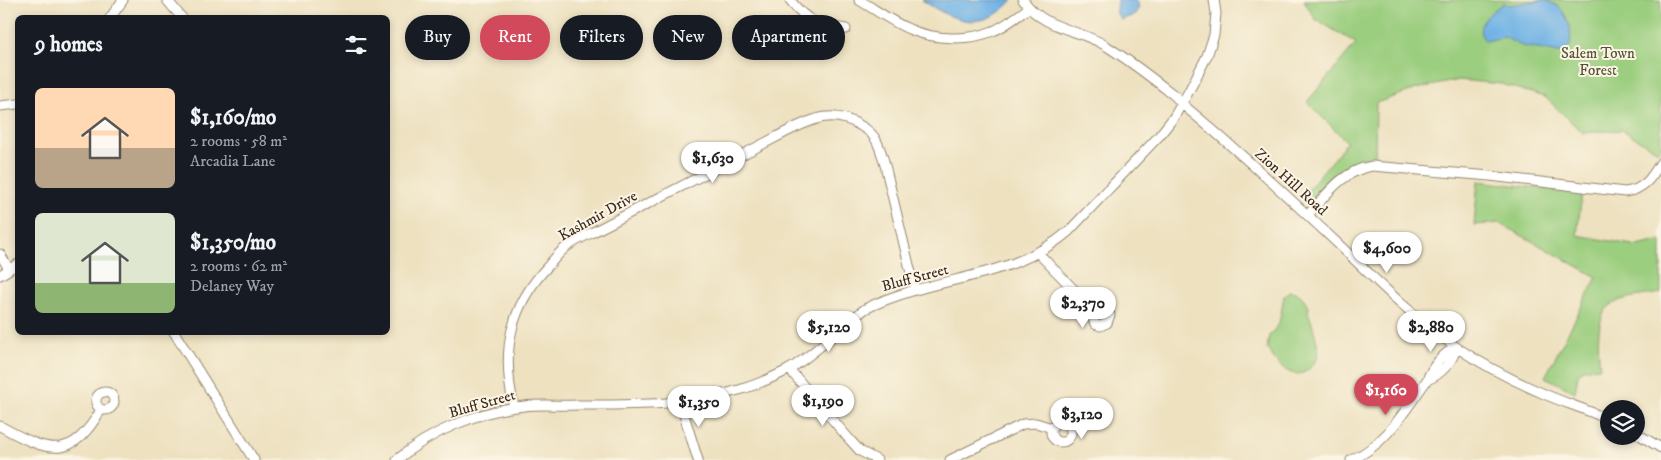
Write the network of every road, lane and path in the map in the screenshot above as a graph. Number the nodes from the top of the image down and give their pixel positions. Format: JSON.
{"nodes":[{"id":1,"x":124,"y":0,"type":"edge"},
{"id":2,"x":167,"y":0,"type":"edge"},
{"id":3,"x":790,"y":0,"type":"edge"},
{"id":4,"x":859,"y":0,"type":"edge"},
{"id":5,"x":1214,"y":0,"type":"edge"},
{"id":6,"x":1026,"y":4,"type":"edge"},
{"id":7,"x":112,"y":15,"type":"edge"},
{"id":8,"x":180,"y":15,"type":"edge"},
{"id":9,"x":846,"y":29,"type":"dead end"},
{"id":10,"x":15,"y":104,"type":"edge"},
{"id":11,"x":1182,"y":104,"type":"junction"},
{"id":12,"x":0,"y":106,"type":"edge"},
{"id":13,"x":1661,"y":162,"type":"edge"},
{"id":14,"x":1308,"y":215,"type":"junction"},
{"id":15,"x":1038,"y":253,"type":"junction"},
{"id":16,"x":0,"y":254,"type":"edge"},
{"id":17,"x":14,"y":266,"type":"edge"},
{"id":18,"x":0,"y":275,"type":"edge"},
{"id":19,"x":915,"y":290,"type":"junction"},
{"id":20,"x":1095,"y":311,"type":"dead end"},
{"id":21,"x":176,"y":335,"type":"edge"},
{"id":22,"x":1456,"y":347,"type":"junction"},
{"id":23,"x":789,"y":369,"type":"junction"},
{"id":24,"x":680,"y":402,"type":"junction"},
{"id":25,"x":514,"y":407,"type":"junction"},
{"id":26,"x":101,"y":410,"type":"dead end"},
{"id":27,"x":1600,"y":416,"type":"edge"},
{"id":28,"x":0,"y":426,"type":"edge"},
{"id":29,"x":1052,"y":428,"type":"dead end"},
{"id":30,"x":1645,"y":438,"type":"edge"},
{"id":31,"x":1661,"y":448,"type":"edge"},
{"id":32,"x":254,"y":460,"type":"edge"},
{"id":33,"x":396,"y":460,"type":"edge"},
{"id":34,"x":698,"y":460,"type":"edge"},
{"id":35,"x":877,"y":460,"type":"edge"},
{"id":36,"x":950,"y":460,"type":"edge"},
{"id":37,"x":1351,"y":460,"type":"edge"}],
"edges":[{"from":1,"to":7,"type":"street"},
{"from":2,"to":8,"type":"street"},
{"from":3,"to":9,"type":"street"},
{"from":4,"to":6,"type":"street"},
{"from":5,"to":11,"type":"street","name":"Bluff Street"},
{"from":6,"to":11,"type":"street","name":"Zion Hill Road"},
{"from":10,"to":12,"type":"street"},
{"from":11,"to":14,"type":"street","name":"Zion Hill Road"},
{"from":11,"to":15,"type":"street","name":"Bluff Street"},
{"from":13,"to":14,"type":"street"},
{"from":14,"to":22,"type":"street","name":"Zion Hill Road"},
{"from":15,"to":19,"type":"street","name":"Bluff Street"},
{"from":15,"to":20,"type":"street"},
{"from":16,"to":17,"type":"street"},
{"from":17,"to":18,"type":"street"},
{"from":19,"to":23,"type":"street","name":"Bluff Street"},
{"from":19,"to":25,"type":"street","name":"Kashmir Drive"},
{"from":21,"to":32,"type":"street"},
{"from":22,"to":27,"type":"street","name":"Zion Hill Road"},
{"from":22,"to":37,"type":"street"},
{"from":23,"to":24,"type":"street","name":"Bluff Street"},
{"from":23,"to":35,"type":"street"},
{"from":24,"to":25,"type":"street","name":"Bluff Street"},
{"from":24,"to":34,"type":"street"},
{"from":25,"to":33,"type":"street","name":"Bluff Street"},
{"from":26,"to":28,"type":"street"},
{"from":29,"to":36,"type":"street"},
{"from":30,"to":31,"type":"street"}]}
